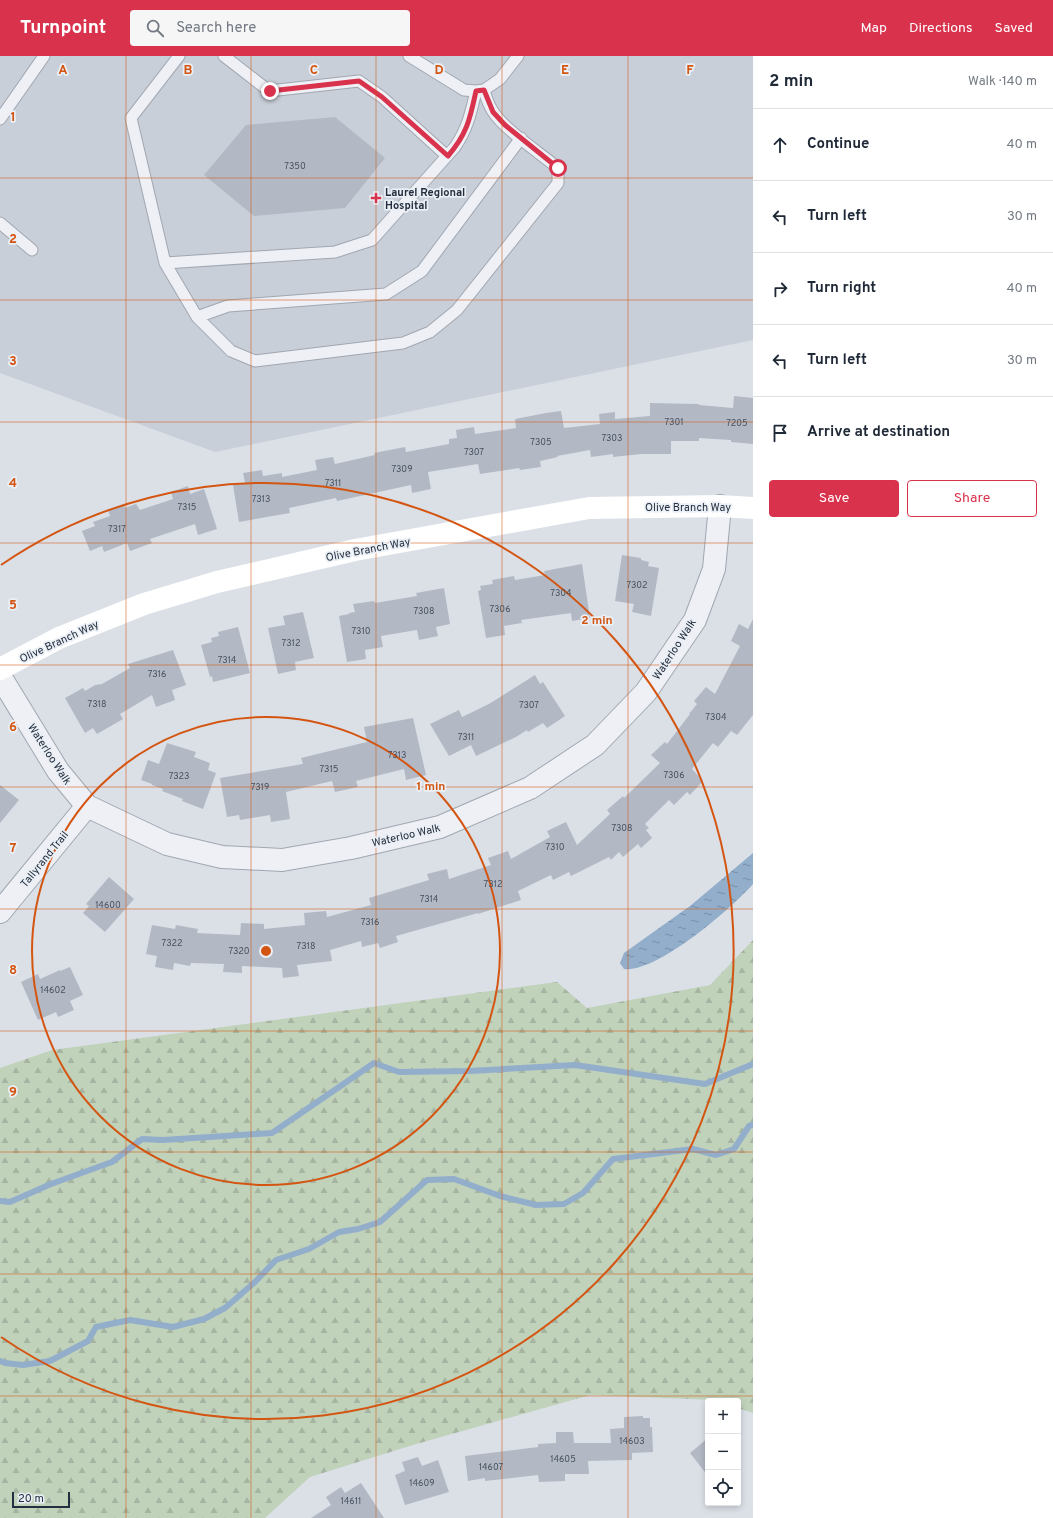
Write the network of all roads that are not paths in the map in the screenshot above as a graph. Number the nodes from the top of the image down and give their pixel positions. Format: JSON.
{"nodes":[{"id":1,"x":44,"y":56,"type":"edge"},
{"id":2,"x":179,"y":56,"type":"edge"},
{"id":3,"x":224,"y":56,"type":"edge"},
{"id":4,"x":409,"y":56,"type":"edge"},
{"id":5,"x":518,"y":56,"type":"edge"},
{"id":6,"x":480,"y":90,"type":"junction"},
{"id":7,"x":0,"y":119,"type":"edge"},
{"id":8,"x":521,"y":138,"type":"junction"},
{"id":9,"x":448,"y":156,"type":"junction"},
{"id":10,"x":0,"y":223,"type":"edge"},
{"id":11,"x":32,"y":250,"type":"dead end"},
{"id":12,"x":165,"y":263,"type":"junction"},
{"id":13,"x":197,"y":317,"type":"junction"},
{"id":14,"x":720,"y":506,"type":"junction"},
{"id":15,"x":753,"y":508,"type":"edge"},
{"id":16,"x":0,"y":669,"type":"edge"},
{"id":17,"x":0,"y":676,"type":"edge"},
{"id":18,"x":87,"y":806,"type":"junction"},
{"id":19,"x":0,"y":912,"type":"edge"}],
"edges":[{"from":1,"to":7,"type":"lane"},
{"from":2,"to":12,"type":"lane"},
{"from":3,"to":9,"type":"lane"},
{"from":4,"to":6,"type":"lane"},
{"from":5,"to":6,"type":"lane"},
{"from":6,"to":8,"type":"lane"},
{"from":6,"to":9,"type":"lane"},
{"from":8,"to":13,"type":"lane"},
{"from":8,"to":13,"type":"lane"},
{"from":9,"to":12,"type":"lane"},
{"from":10,"to":11,"type":"lane"},
{"from":12,"to":13,"type":"lane"},
{"from":14,"to":15,"type":"street","name":"Olive Branch Way"},
{"from":14,"to":16,"type":"street","name":"Olive Branch Way"},
{"from":14,"to":18,"type":"street","name":"Waterloo Walk"},
{"from":17,"to":18,"type":"street","name":"Waterloo Walk"},
{"from":18,"to":19,"type":"street","name":"Tallyrand Trail"}]}
